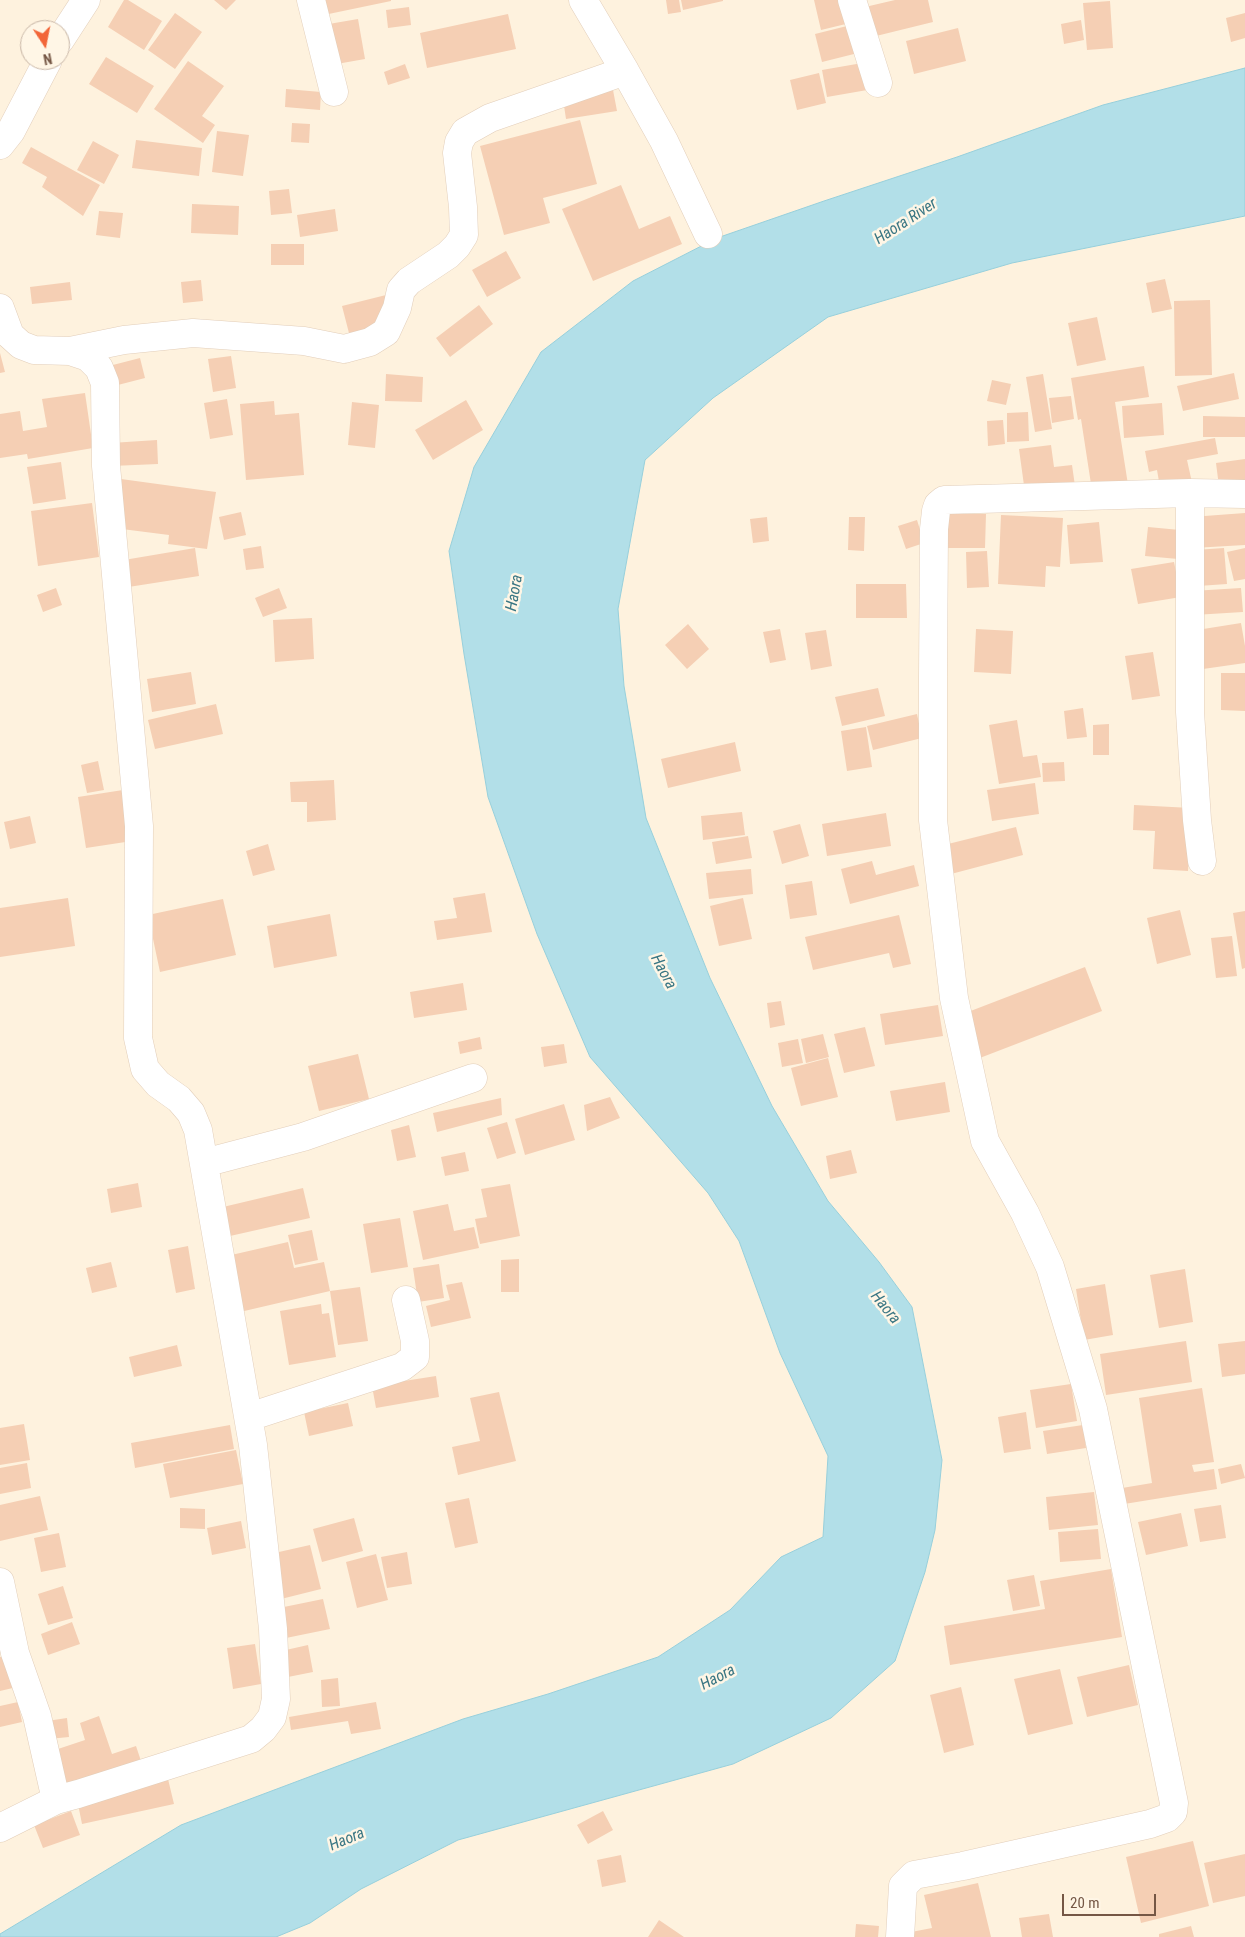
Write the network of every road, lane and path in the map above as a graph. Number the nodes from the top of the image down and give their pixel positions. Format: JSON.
{"nodes":[{"id":1,"x":86,"y":0,"type":"edge"},
{"id":2,"x":311,"y":0,"type":"edge"},
{"id":3,"x":583,"y":0,"type":"edge"},
{"id":4,"x":852,"y":0,"type":"edge"},
{"id":5,"x":70,"y":25,"type":"edge"},
{"id":6,"x":43,"y":70,"type":"edge"},
{"id":7,"x":625,"y":71,"type":"junction"},
{"id":8,"x":878,"y":82,"type":"dead end"},
{"id":9,"x":334,"y":92,"type":"dead end"},
{"id":10,"x":0,"y":145,"type":"edge"},
{"id":11,"x":708,"y":234,"type":"dead end"},
{"id":12,"x":0,"y":308,"type":"edge"},
{"id":13,"x":70,"y":351,"type":"junction"},
{"id":14,"x":1190,"y":493,"type":"junction"},
{"id":15,"x":1245,"y":494,"type":"edge"},
{"id":16,"x":1202,"y":861,"type":"dead end"},
{"id":17,"x":474,"y":1078,"type":"dead end"},
{"id":18,"x":204,"y":1163,"type":"junction"},
{"id":19,"x":406,"y":1300,"type":"dead end"},
{"id":20,"x":249,"y":1417,"type":"junction"},
{"id":21,"x":0,"y":1582,"type":"edge"},
{"id":22,"x":56,"y":1800,"type":"junction"},
{"id":23,"x":0,"y":1828,"type":"edge"},
{"id":24,"x":900,"y":1937,"type":"edge"}],
"edges":[{"from":1,"to":5,"type":"street"},
{"from":2,"to":9,"type":"street"},
{"from":3,"to":7,"type":"street"},
{"from":4,"to":8,"type":"street"},
{"from":6,"to":10,"type":"street"},
{"from":7,"to":11,"type":"street"},
{"from":7,"to":13,"type":"street"},
{"from":12,"to":13,"type":"street"},
{"from":13,"to":18,"type":"street"},
{"from":14,"to":15,"type":"street"},
{"from":14,"to":16,"type":"street"},
{"from":14,"to":24,"type":"street"},
{"from":17,"to":18,"type":"street"},
{"from":18,"to":20,"type":"street"},
{"from":19,"to":20,"type":"street"},
{"from":20,"to":22,"type":"street"},
{"from":21,"to":22,"type":"street"},
{"from":22,"to":23,"type":"street"}]}
